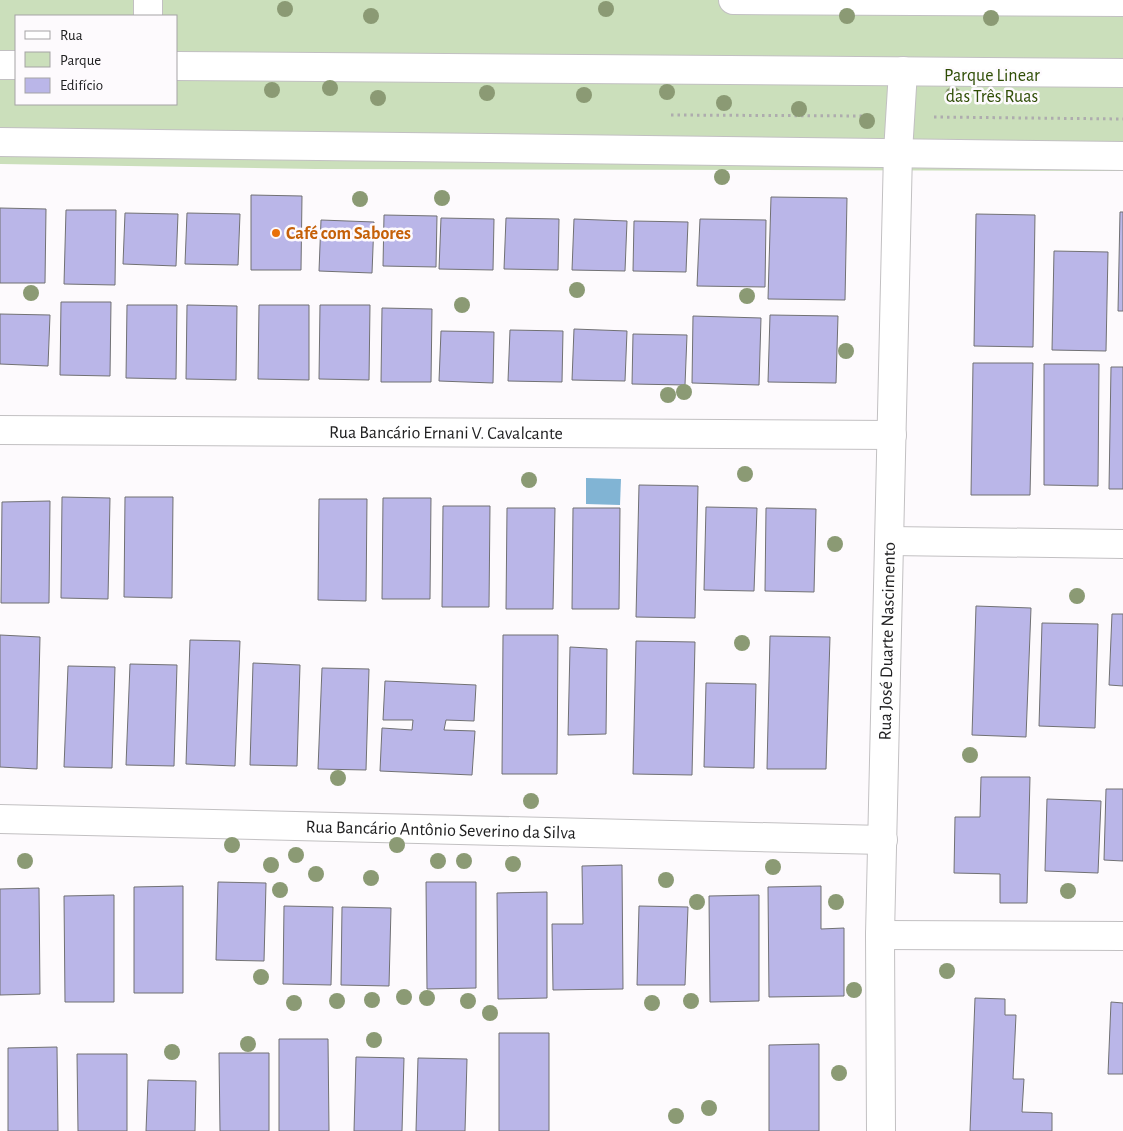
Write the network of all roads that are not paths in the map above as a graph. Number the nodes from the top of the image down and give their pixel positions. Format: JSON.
{"nodes":[{"id":1,"x":148,"y":0,"type":"edge"},
{"id":2,"x":733,"y":0,"type":"edge"},
{"id":3,"x":980,"y":1,"type":"edge"},
{"id":4,"x":1123,"y":2,"type":"edge"},
{"id":5,"x":148,"y":15,"type":"edge"},
{"id":6,"x":0,"y":65,"type":"edge"},
{"id":7,"x":15,"y":65,"type":"edge"},
{"id":8,"x":178,"y":66,"type":"edge"},
{"id":9,"x":903,"y":71,"type":"junction"},
{"id":10,"x":1123,"y":73,"type":"edge"},
{"id":11,"x":0,"y":142,"type":"edge"},
{"id":12,"x":898,"y":152,"type":"junction"},
{"id":13,"x":1123,"y":156,"type":"edge"},
{"id":14,"x":0,"y":430,"type":"edge"},
{"id":15,"x":892,"y":435,"type":"junction"},
{"id":16,"x":890,"y":541,"type":"junction"},
{"id":17,"x":1123,"y":544,"type":"edge"},
{"id":18,"x":0,"y":819,"type":"edge"},
{"id":19,"x":883,"y":840,"type":"junction"},
{"id":20,"x":880,"y":935,"type":"junction"},
{"id":21,"x":1123,"y":936,"type":"edge"},
{"id":22,"x":881,"y":1131,"type":"edge"}],
"edges":[{"from":1,"to":5,"type":"street"},
{"from":2,"to":3,"type":"street"},
{"from":3,"to":4,"type":"street"},
{"from":6,"to":7,"type":"street"},
{"from":8,"to":9,"type":"street"},
{"from":9,"to":10,"type":"street"},
{"from":9,"to":12,"type":"street","name":"Rua José Duarte Nascimento"},
{"from":11,"to":12,"type":"street"},
{"from":12,"to":13,"type":"street"},
{"from":12,"to":15,"type":"street","name":"Rua José Duarte Nascimento"},
{"from":14,"to":15,"type":"street","name":"Rua Bancário Ernani V. Cavalcante"},
{"from":15,"to":16,"type":"street","name":"Rua José Duarte Nascimento"},
{"from":16,"to":17,"type":"street"},
{"from":16,"to":19,"type":"street","name":"Rua José Duarte Nascimento"},
{"from":18,"to":19,"type":"street","name":"Rua Bancário Antônio Severino da Silva"},
{"from":19,"to":20,"type":"street","name":"Rua José Duarte Nascimento"},
{"from":20,"to":21,"type":"street"},
{"from":20,"to":22,"type":"street","name":"Rua José Duarte Nascimento"}]}
